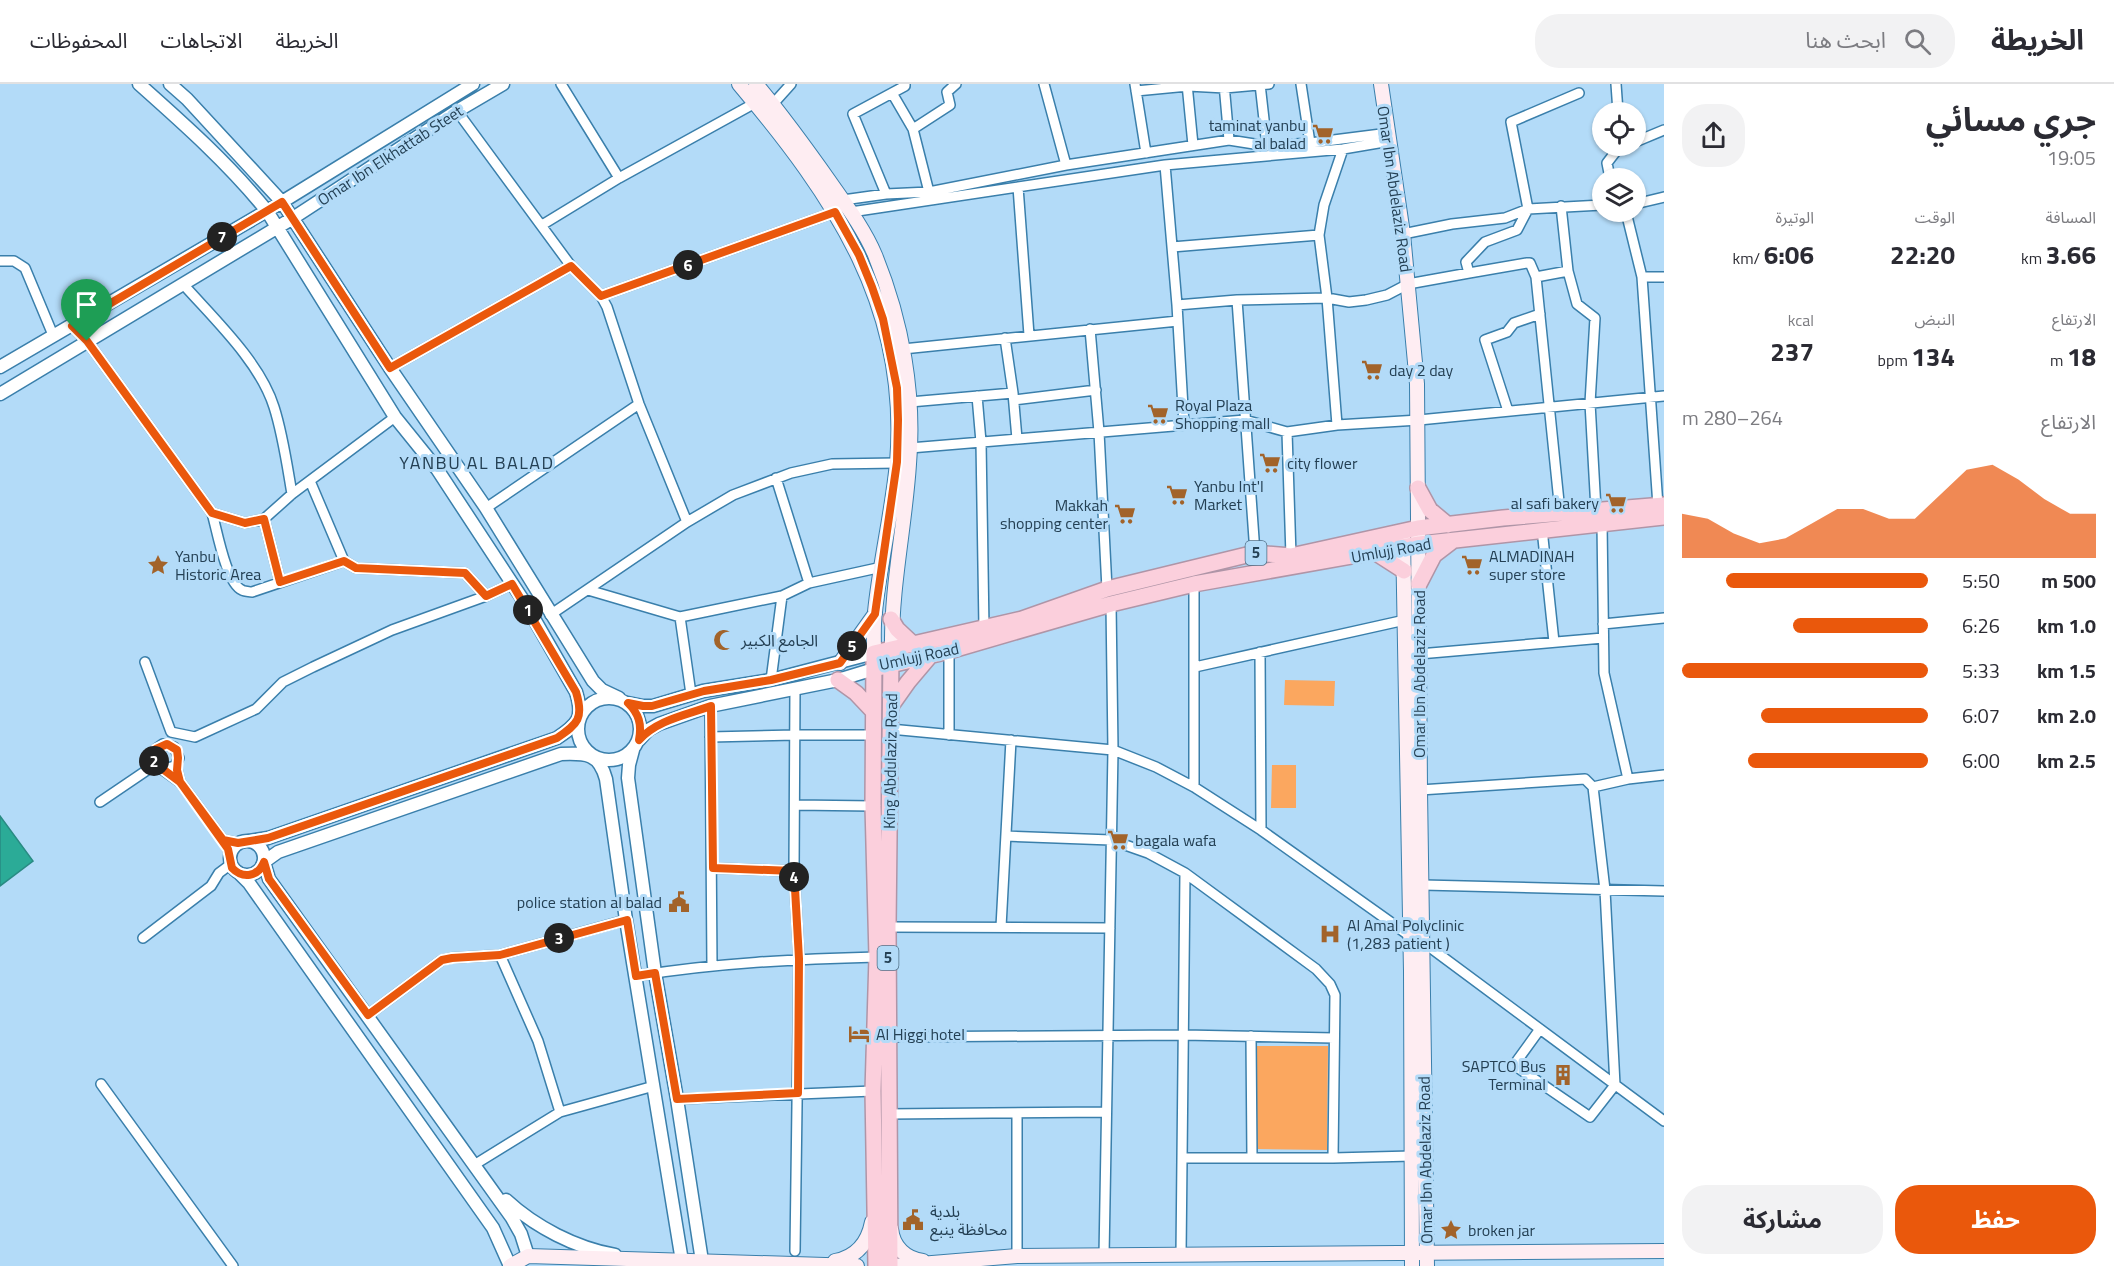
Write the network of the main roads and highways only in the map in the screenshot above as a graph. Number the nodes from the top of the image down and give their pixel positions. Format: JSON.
{"nodes":[{"id":1,"x":739,"y":84,"type":"edge"},
{"id":2,"x":756,"y":84,"type":"edge"},
{"id":3,"x":1380,"y":84,"type":"edge"},
{"id":4,"x":1418,"y":488,"type":"junction"},
{"id":5,"x":1662,"y":509,"type":"edge"},
{"id":6,"x":1599,"y":517,"type":"junction"},
{"id":7,"x":1448,"y":525,"type":"junction"},
{"id":8,"x":1418,"y":528,"type":"junction"},
{"id":9,"x":1402,"y":531,"type":"junction"},
{"id":10,"x":1452,"y":541,"type":"junction"},
{"id":11,"x":1411,"y":545,"type":"junction"},
{"id":12,"x":1376,"y":553,"type":"junction"},
{"id":13,"x":1404,"y":571,"type":"junction"},
{"id":14,"x":1419,"y":584,"type":"junction"},
{"id":15,"x":1109,"y":596,"type":"junction"},
{"id":16,"x":875,"y":614,"type":"junction"},
{"id":17,"x":891,"y":619,"type":"junction"},
{"id":18,"x":913,"y":644,"type":"junction"},
{"id":19,"x":892,"y":649,"type":"junction"},
{"id":20,"x":874,"y":653,"type":"junction"},
{"id":21,"x":930,"y":656,"type":"junction"},
{"id":22,"x":840,"y":663,"type":"road end"},
{"id":23,"x":891,"y":666,"type":"junction"},
{"id":24,"x":874,"y":669,"type":"junction"},
{"id":25,"x":838,"y":680,"type":"road end"},
{"id":26,"x":891,"y":706,"type":"junction"},
{"id":27,"x":873,"y":711,"type":"junction"},
{"id":28,"x":882,"y":1209,"type":"junction"},
{"id":29,"x":1427,"y":1232,"type":"junction"},
{"id":30,"x":1412,"y":1233,"type":"junction"},
{"id":31,"x":1664,"y":1251,"type":"edge"},
{"id":32,"x":1453,"y":1253,"type":"junction"},
{"id":33,"x":1392,"y":1254,"type":"junction"},
{"id":34,"x":1412,"y":1260,"type":"edge"},
{"id":35,"x":1427,"y":1260,"type":"edge"},
{"id":36,"x":529,"y":1261,"type":"edge"},
{"id":37,"x":934,"y":1262,"type":"junction"},
{"id":38,"x":814,"y":1265,"type":"edge"},
{"id":39,"x":510,"y":1266,"type":"edge"},
{"id":40,"x":857,"y":1266,"type":"edge"},
{"id":41,"x":876,"y":1266,"type":"edge"},
{"id":42,"x":890,"y":1266,"type":"edge"},
{"id":43,"x":896,"y":1266,"type":"edge"}],
"edges":[{"from":1,"to":16,"type":"main road"},
{"from":2,"to":17,"type":"main road","name":"King Abdulaziz Road"},
{"from":3,"to":4,"type":"main road","name":"Omar Ibn Abdelaziz Road"},
{"from":4,"to":7,"type":"highway"},
{"from":4,"to":8,"type":"main road","name":"Omar Ibn Abdelaziz Road"},
{"from":5,"to":6,"type":"highway","name":"Umlujj Road","number":"5"},
{"from":6,"to":7,"type":"highway","name":"Umlujj Road","number":"5"},
{"from":6,"to":10,"type":"highway","name":"Umlujj Road","number":"5"},
{"from":7,"to":8,"type":"highway","name":"Umlujj Road","number":"5"},
{"from":8,"to":9,"type":"highway","name":"Umlujj Road","number":"5"},
{"from":8,"to":11,"type":"main road","name":"Omar Ibn Abdelaziz Road"},
{"from":9,"to":11,"type":"main road","name":"Omar Ibn Abdelaziz Road"},
{"from":9,"to":15,"type":"highway","name":"Umlujj Road","number":"5"},
{"from":10,"to":11,"type":"highway","name":"Umlujj Road","number":"5"},
{"from":10,"to":14,"type":"highway"},
{"from":11,"to":12,"type":"highway","name":"Umlujj Road","number":"5"},
{"from":11,"to":13,"type":"main road","name":"Omar Ibn Abdelaziz Road"},
{"from":11,"to":14,"type":"main road","name":"Omar Ibn Abdelaziz Road"},
{"from":12,"to":13,"type":"highway"},
{"from":12,"to":15,"type":"highway","name":"Umlujj Road","number":"5"},
{"from":13,"to":30,"type":"main road","name":"Omar Ibn Abdelaziz Road"},
{"from":14,"to":29,"type":"main road","name":"Omar Ibn Abdelaziz Road"},
{"from":15,"to":18,"type":"highway","name":"Umlujj Road","number":"5"},
{"from":15,"to":21,"type":"highway","name":"Umlujj Road","number":"5"},
{"from":16,"to":20,"type":"main road"},
{"from":16,"to":22,"type":"main road"},
{"from":17,"to":18,"type":"highway"},
{"from":17,"to":19,"type":"main road","name":"King Abdulaziz Road"},
{"from":18,"to":19,"type":"highway","name":"Umlujj Road","number":"5"},
{"from":19,"to":20,"type":"highway","name":"Umlujj Road","number":"5"},
{"from":19,"to":23,"type":"highway","name":"King Abdulaziz Road","number":"5"},
{"from":20,"to":24,"type":"highway","name":"Umlujj Road","number":"5"},
{"from":21,"to":23,"type":"highway","name":"Umlujj Road","number":"5"},
{"from":21,"to":26,"type":"highway"},
{"from":23,"to":24,"type":"highway","name":"Umlujj Road","number":"5"},
{"from":23,"to":26,"type":"highway","name":"King Abdulaziz Road","number":"5"},
{"from":24,"to":27,"type":"highway","name":"King Abdulaziz Road","number":"5"},
{"from":25,"to":27,"type":"highway"},
{"from":26,"to":28,"type":"highway","name":"King Abdulaziz Road","number":"5"},
{"from":27,"to":28,"type":"highway","name":"King Abdulaziz Road","number":"5"},
{"from":28,"to":37,"type":"main road"},
{"from":28,"to":38,"type":"main road"},
{"from":28,"to":41,"type":"highway","name":"King Abdulaziz Road","number":"5"},
{"from":28,"to":42,"type":"highway","name":"King Abdulaziz Road","number":"5"},
{"from":29,"to":32,"type":"main road"},
{"from":29,"to":35,"type":"main road","name":"Omar Ibn Abdelaziz Road"},
{"from":30,"to":33,"type":"main road"},
{"from":30,"to":34,"type":"main road","name":"Omar Ibn Abdelaziz Road"},
{"from":31,"to":32,"type":"main road"},
{"from":32,"to":35,"type":"main road"},
{"from":33,"to":34,"type":"main road"},
{"from":33,"to":37,"type":"main road"},
{"from":34,"to":35,"type":"main road"},
{"from":36,"to":38,"type":"main road"},
{"from":36,"to":39,"type":"main road"},
{"from":37,"to":43,"type":"main road"},
{"from":38,"to":40,"type":"main road"}]}
